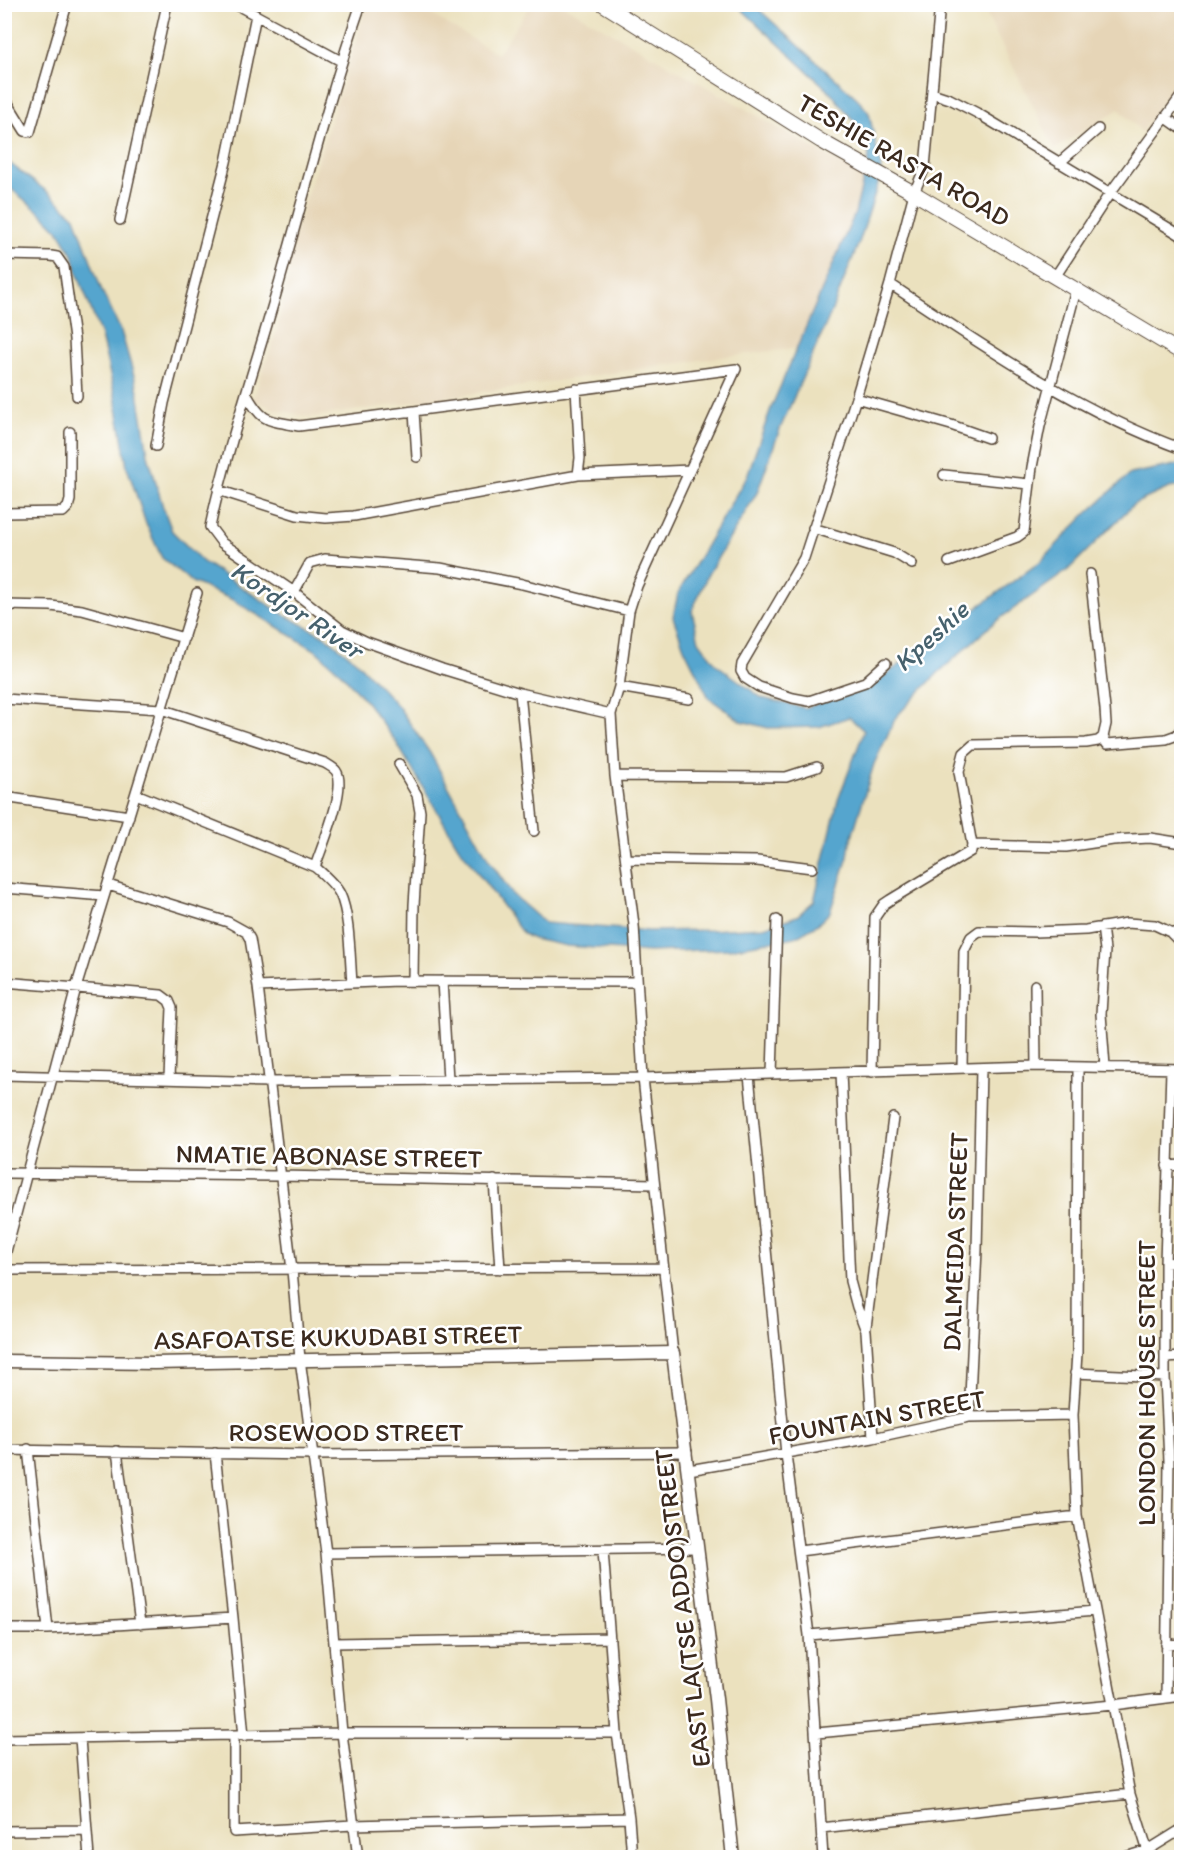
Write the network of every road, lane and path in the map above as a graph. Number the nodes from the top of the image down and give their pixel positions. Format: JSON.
{"nodes":[{"id":1,"x":67,"y":4,"type":"edge"},
{"id":2,"x":167,"y":4,"type":"edge"},
{"id":3,"x":235,"y":4,"type":"edge"},
{"id":4,"x":361,"y":4,"type":"edge"},
{"id":5,"x":603,"y":4,"type":"edge"},
{"id":6,"x":940,"y":4,"type":"edge"},
{"id":7,"x":256,"y":15,"type":"junction"},
{"id":8,"x":341,"y":61,"type":"junction"},
{"id":9,"x":932,"y":93,"type":"junction"},
{"id":10,"x":1182,"y":95,"type":"edge"},
{"id":11,"x":4,"y":97,"type":"edge"},
{"id":12,"x":1165,"y":117,"type":"junction"},
{"id":13,"x":1098,"y":129,"type":"dead end"},
{"id":14,"x":1182,"y":129,"type":"edge"},
{"id":15,"x":1059,"y":163,"type":"junction"},
{"id":16,"x":1110,"y":193,"type":"junction"},
{"id":17,"x":914,"y":194,"type":"junction"},
{"id":18,"x":120,"y":220,"type":"dead end"},
{"id":19,"x":1182,"y":236,"type":"edge"},
{"id":20,"x":4,"y":255,"type":"edge"},
{"id":21,"x":1055,"y":276,"type":"junction"},
{"id":22,"x":890,"y":284,"type":"junction"},
{"id":23,"x":1076,"y":290,"type":"junction"},
{"id":24,"x":1182,"y":353,"type":"edge"},
{"id":25,"x":1050,"y":386,"type":"junction"},
{"id":26,"x":576,"y":389,"type":"junction"},
{"id":27,"x":247,"y":394,"type":"junction"},
{"id":28,"x":77,"y":396,"type":"dead end"},
{"id":29,"x":856,"y":398,"type":"junction"},
{"id":30,"x":414,"y":412,"type":"junction"},
{"id":31,"x":70,"y":432,"type":"dead end"},
{"id":32,"x":988,"y":438,"type":"dead end"},
{"id":33,"x":156,"y":446,"type":"dead end"},
{"id":34,"x":1182,"y":449,"type":"edge"},
{"id":35,"x":417,"y":457,"type":"dead end"},
{"id":36,"x":690,"y":470,"type":"junction"},
{"id":37,"x":578,"y":475,"type":"junction"},
{"id":38,"x":944,"y":475,"type":"dead end"},
{"id":39,"x":1029,"y":484,"type":"junction"},
{"id":40,"x":218,"y":490,"type":"junction"},
{"id":41,"x":4,"y":513,"type":"edge"},
{"id":42,"x":813,"y":528,"type":"junction"},
{"id":43,"x":949,"y":562,"type":"dead end"},
{"id":44,"x":912,"y":564,"type":"dead end"},
{"id":45,"x":1090,"y":574,"type":"dead end"},
{"id":46,"x":294,"y":592,"type":"junction"},
{"id":47,"x":197,"y":593,"type":"dead end"},
{"id":48,"x":4,"y":605,"type":"edge"},
{"id":49,"x":628,"y":611,"type":"junction"},
{"id":50,"x":184,"y":638,"type":"junction"},
{"id":51,"x":886,"y":663,"type":"dead end"},
{"id":52,"x":619,"y":687,"type":"junction"},
{"id":53,"x":520,"y":693,"type":"junction"},
{"id":54,"x":4,"y":699,"type":"edge"},
{"id":55,"x":689,"y":699,"type":"dead end"},
{"id":56,"x":161,"y":708,"type":"junction"},
{"id":57,"x":611,"y":714,"type":"junction"},
{"id":58,"x":1182,"y":728,"type":"edge"},
{"id":59,"x":1102,"y":737,"type":"junction"},
{"id":60,"x":399,"y":764,"type":"dead end"},
{"id":61,"x":817,"y":767,"type":"dead end"},
{"id":62,"x":615,"y":776,"type":"junction"},
{"id":63,"x":136,"y":794,"type":"junction"},
{"id":64,"x":4,"y":797,"type":"edge"},
{"id":65,"x":129,"y":816,"type":"junction"},
{"id":66,"x":534,"y":831,"type":"dead end"},
{"id":67,"x":1182,"y":843,"type":"edge"},
{"id":68,"x":972,"y":845,"type":"junction"},
{"id":69,"x":626,"y":859,"type":"junction"},
{"id":70,"x":315,"y":867,"type":"junction"},
{"id":71,"x":812,"y":868,"type":"dead end"},
{"id":72,"x":108,"y":885,"type":"junction"},
{"id":73,"x":4,"y":888,"type":"edge"},
{"id":74,"x":104,"y":896,"type":"junction"},
{"id":75,"x":777,"y":920,"type":"dead end"},
{"id":76,"x":1102,"y":927,"type":"junction"},
{"id":77,"x":1182,"y":944,"type":"edge"},
{"id":78,"x":413,"y":981,"type":"junction"},
{"id":79,"x":442,"y":981,"type":"junction"},
{"id":80,"x":4,"y":982,"type":"edge"},
{"id":81,"x":637,"y":982,"type":"junction"},
{"id":82,"x":352,"y":983,"type":"junction"},
{"id":83,"x":1035,"y":985,"type":"dead end"},
{"id":84,"x":258,"y":987,"type":"junction"},
{"id":85,"x":76,"y":988,"type":"junction"},
{"id":86,"x":1036,"y":1066,"type":"junction"},
{"id":87,"x":962,"y":1067,"type":"junction"},
{"id":88,"x":1078,"y":1067,"type":"junction"},
{"id":89,"x":1106,"y":1067,"type":"junction"},
{"id":90,"x":981,"y":1068,"type":"junction"},
{"id":91,"x":1171,"y":1070,"type":"junction"},
{"id":92,"x":1182,"y":1070,"type":"edge"},
{"id":93,"x":841,"y":1072,"type":"junction"},
{"id":94,"x":872,"y":1072,"type":"junction"},
{"id":95,"x":772,"y":1074,"type":"junction"},
{"id":96,"x":749,"y":1075,"type":"junction"},
{"id":97,"x":4,"y":1076,"type":"edge"},
{"id":98,"x":52,"y":1077,"type":"junction"},
{"id":99,"x":170,"y":1078,"type":"junction"},
{"id":100,"x":643,"y":1078,"type":"junction"},
{"id":101,"x":448,"y":1079,"type":"junction"},
{"id":102,"x":270,"y":1082,"type":"junction"},
{"id":103,"x":893,"y":1118,"type":"dead end"},
{"id":104,"x":1182,"y":1165,"type":"edge"},
{"id":105,"x":1167,"y":1166,"type":"junction"},
{"id":106,"x":4,"y":1173,"type":"edge"},
{"id":107,"x":26,"y":1173,"type":"junction"},
{"id":108,"x":281,"y":1176,"type":"junction"},
{"id":109,"x":494,"y":1180,"type":"junction"},
{"id":110,"x":654,"y":1184,"type":"junction"},
{"id":111,"x":4,"y":1259,"type":"edge"},
{"id":112,"x":1182,"y":1262,"type":"edge"},
{"id":113,"x":1165,"y":1263,"type":"junction"},
{"id":114,"x":664,"y":1268,"type":"junction"},
{"id":115,"x":500,"y":1269,"type":"junction"},
{"id":116,"x":4,"y":1270,"type":"edge"},
{"id":117,"x":292,"y":1270,"type":"junction"},
{"id":118,"x":866,"y":1330,"type":"junction"},
{"id":119,"x":673,"y":1353,"type":"junction"},
{"id":120,"x":1182,"y":1357,"type":"edge"},
{"id":121,"x":1165,"y":1358,"type":"junction"},
{"id":122,"x":300,"y":1359,"type":"junction"},
{"id":123,"x":4,"y":1362,"type":"edge"},
{"id":124,"x":1075,"y":1373,"type":"junction"},
{"id":125,"x":1165,"y":1377,"type":"junction"},
{"id":126,"x":1073,"y":1415,"type":"junction"},
{"id":127,"x":969,"y":1417,"type":"junction"},
{"id":128,"x":873,"y":1438,"type":"junction"},
{"id":129,"x":28,"y":1449,"type":"junction"},
{"id":130,"x":4,"y":1450,"type":"edge"},
{"id":131,"x":117,"y":1451,"type":"junction"},
{"id":132,"x":687,"y":1452,"type":"junction"},
{"id":133,"x":215,"y":1453,"type":"junction"},
{"id":134,"x":786,"y":1454,"type":"junction"},
{"id":135,"x":314,"y":1455,"type":"junction"},
{"id":136,"x":689,"y":1470,"type":"junction"},
{"id":137,"x":1077,"y":1516,"type":"junction"},
{"id":138,"x":697,"y":1548,"type":"junction"},
{"id":139,"x":603,"y":1550,"type":"junction"},
{"id":140,"x":799,"y":1551,"type":"junction"},
{"id":141,"x":326,"y":1553,"type":"junction"},
{"id":142,"x":1095,"y":1611,"type":"junction"},
{"id":143,"x":233,"y":1618,"type":"junction"},
{"id":144,"x":140,"y":1624,"type":"junction"},
{"id":145,"x":4,"y":1629,"type":"edge"},
{"id":146,"x":48,"y":1629,"type":"junction"},
{"id":147,"x":809,"y":1635,"type":"junction"},
{"id":148,"x":610,"y":1638,"type":"junction"},
{"id":149,"x":334,"y":1643,"type":"junction"},
{"id":150,"x":1182,"y":1644,"type":"edge"},
{"id":151,"x":1166,"y":1645,"type":"junction"},
{"id":152,"x":1182,"y":1696,"type":"edge"},
{"id":153,"x":1166,"y":1697,"type":"junction"},
{"id":154,"x":1113,"y":1705,"type":"junction"},
{"id":155,"x":342,"y":1733,"type":"junction"},
{"id":156,"x":617,"y":1733,"type":"junction"},
{"id":157,"x":817,"y":1733,"type":"junction"},
{"id":158,"x":239,"y":1736,"type":"junction"},
{"id":159,"x":4,"y":1738,"type":"edge"},
{"id":160,"x":80,"y":1738,"type":"junction"},
{"id":161,"x":1130,"y":1794,"type":"junction"},
{"id":162,"x":629,"y":1818,"type":"junction"},
{"id":163,"x":353,"y":1825,"type":"junction"},
{"id":164,"x":821,"y":1828,"type":"junction"},
{"id":165,"x":1182,"y":1829,"type":"edge"},
{"id":166,"x":87,"y":1830,"type":"junction"},
{"id":167,"x":4,"y":1832,"type":"edge"},
{"id":168,"x":1149,"y":1854,"type":"edge"},
{"id":169,"x":89,"y":1857,"type":"edge"},
{"id":170,"x":358,"y":1857,"type":"edge"},
{"id":171,"x":632,"y":1857,"type":"edge"},
{"id":172,"x":733,"y":1857,"type":"edge"},
{"id":173,"x":823,"y":1857,"type":"edge"},
{"id":174,"x":1122,"y":1857,"type":"edge"}],
"edges":[{"from":1,"to":11,"type":"street"},
{"from":2,"to":18,"type":"street"},
{"from":3,"to":7,"type":"street"},
{"from":4,"to":8,"type":"street"},
{"from":5,"to":17,"type":"main road","name":"TESHIE RASTA ROAD"},
{"from":6,"to":9,"type":"street"},
{"from":7,"to":8,"type":"street"},
{"from":7,"to":33,"type":"street"},
{"from":8,"to":27,"type":"street"},
{"from":9,"to":15,"type":"street"},
{"from":9,"to":17,"type":"street"},
{"from":10,"to":12,"type":"street"},
{"from":12,"to":14,"type":"street"},
{"from":12,"to":16,"type":"street"},
{"from":13,"to":15,"type":"street"},
{"from":15,"to":16,"type":"street"},
{"from":16,"to":19,"type":"street"},
{"from":16,"to":21,"type":"street"},
{"from":17,"to":21,"type":"main road","name":"TESHIE RASTA ROAD"},
{"from":17,"to":22,"type":"street"},
{"from":20,"to":28,"type":"street"},
{"from":21,"to":23,"type":"main road","name":"TESHIE RASTA ROAD"},
{"from":22,"to":25,"type":"street"},
{"from":22,"to":29,"type":"street"},
{"from":23,"to":24,"type":"main road","name":"TESHIE RASTA ROAD"},
{"from":23,"to":25,"type":"street"},
{"from":25,"to":34,"type":"street"},
{"from":25,"to":39,"type":"street"},
{"from":26,"to":30,"type":"street"},
{"from":26,"to":36,"type":"street"},
{"from":26,"to":37,"type":"street"},
{"from":27,"to":30,"type":"street"},
{"from":27,"to":40,"type":"street"},
{"from":29,"to":32,"type":"street"},
{"from":29,"to":42,"type":"street"},
{"from":30,"to":35,"type":"street"},
{"from":31,"to":41,"type":"street"},
{"from":36,"to":37,"type":"street"},
{"from":36,"to":49,"type":"street"},
{"from":37,"to":40,"type":"street"},
{"from":38,"to":39,"type":"street"},
{"from":39,"to":43,"type":"street"},
{"from":40,"to":46,"type":"street"},
{"from":42,"to":44,"type":"street"},
{"from":42,"to":51,"type":"street"},
{"from":45,"to":59,"type":"street"},
{"from":46,"to":49,"type":"street"},
{"from":46,"to":53,"type":"street"},
{"from":47,"to":50,"type":"street"},
{"from":48,"to":50,"type":"street"},
{"from":49,"to":52,"type":"street"},
{"from":50,"to":56,"type":"street"},
{"from":52,"to":55,"type":"street"},
{"from":52,"to":57,"type":"street"},
{"from":53,"to":57,"type":"street"},
{"from":53,"to":66,"type":"street"},
{"from":54,"to":56,"type":"street"},
{"from":56,"to":63,"type":"street"},
{"from":56,"to":70,"type":"street"},
{"from":57,"to":62,"type":"street"},
{"from":58,"to":59,"type":"street"},
{"from":59,"to":68,"type":"street"},
{"from":60,"to":78,"type":"street"},
{"from":61,"to":62,"type":"street"},
{"from":62,"to":69,"type":"street"},
{"from":63,"to":65,"type":"street"},
{"from":63,"to":70,"type":"street"},
{"from":64,"to":65,"type":"street"},
{"from":65,"to":72,"type":"street"},
{"from":67,"to":68,"type":"street"},
{"from":68,"to":94,"type":"street"},
{"from":69,"to":71,"type":"street"},
{"from":69,"to":81,"type":"street"},
{"from":70,"to":82,"type":"street"},
{"from":72,"to":74,"type":"street"},
{"from":72,"to":84,"type":"street"},
{"from":73,"to":74,"type":"street"},
{"from":74,"to":85,"type":"street"},
{"from":75,"to":95,"type":"street"},
{"from":76,"to":77,"type":"street"},
{"from":76,"to":87,"type":"street"},
{"from":76,"to":89,"type":"street"},
{"from":78,"to":79,"type":"street"},
{"from":78,"to":82,"type":"street"},
{"from":79,"to":81,"type":"street"},
{"from":79,"to":101,"type":"street"},
{"from":80,"to":85,"type":"street"},
{"from":81,"to":100,"type":"street"},
{"from":82,"to":84,"type":"street"},
{"from":83,"to":86,"type":"street"},
{"from":84,"to":102,"type":"street"},
{"from":85,"to":98,"type":"street"},
{"from":85,"to":99,"type":"street"},
{"from":86,"to":88,"type":"street"},
{"from":86,"to":90,"type":"street"},
{"from":87,"to":90,"type":"street"},
{"from":87,"to":94,"type":"street"},
{"from":88,"to":89,"type":"street"},
{"from":88,"to":124,"type":"street"},
{"from":89,"to":91,"type":"street"},
{"from":90,"to":127,"type":"street","name":"DALMEIDA STREET"},
{"from":91,"to":92,"type":"street"},
{"from":91,"to":105,"type":"street","name":"LONDON HOUSE STREET"},
{"from":93,"to":94,"type":"street"},
{"from":93,"to":95,"type":"street"},
{"from":93,"to":118,"type":"street"},
{"from":95,"to":96,"type":"street"},
{"from":96,"to":100,"type":"street"},
{"from":96,"to":134,"type":"street"},
{"from":97,"to":98,"type":"street"},
{"from":98,"to":99,"type":"street"},
{"from":98,"to":107,"type":"street"},
{"from":99,"to":102,"type":"street"},
{"from":100,"to":101,"type":"street"},
{"from":100,"to":110,"type":"street"},
{"from":101,"to":102,"type":"street"},
{"from":102,"to":108,"type":"street"},
{"from":103,"to":118,"type":"street"},
{"from":104,"to":105,"type":"street"},
{"from":105,"to":113,"type":"street","name":"LONDON HOUSE STREET"},
{"from":106,"to":107,"type":"street","name":"NMATIE ABONASE STREET"},
{"from":107,"to":108,"type":"street","name":"NMATIE ABONASE STREET"},
{"from":107,"to":111,"type":"street"},
{"from":108,"to":109,"type":"street","name":"NMATIE ABONASE STREET"},
{"from":108,"to":117,"type":"street"},
{"from":109,"to":110,"type":"street","name":"NMATIE ABONASE STREET"},
{"from":109,"to":115,"type":"street"},
{"from":110,"to":114,"type":"street"},
{"from":112,"to":113,"type":"street"},
{"from":113,"to":121,"type":"street","name":"LONDON HOUSE STREET"},
{"from":114,"to":115,"type":"street"},
{"from":114,"to":119,"type":"street"},
{"from":115,"to":117,"type":"street"},
{"from":116,"to":117,"type":"street"},
{"from":117,"to":122,"type":"street"},
{"from":118,"to":128,"type":"street"},
{"from":119,"to":122,"type":"street","name":"ASAFOATSE KUKUDABI STREET"},
{"from":119,"to":132,"type":"street","name":"EAST LA(TSE ADDO)STREET"},
{"from":120,"to":121,"type":"street"},
{"from":121,"to":125,"type":"street","name":"LONDON HOUSE STREET"},
{"from":122,"to":123,"type":"street","name":"ASAFOATSE KUKUDABI STREET"},
{"from":122,"to":135,"type":"street"},
{"from":124,"to":125,"type":"street"},
{"from":124,"to":126,"type":"street"},
{"from":125,"to":151,"type":"street","name":"LONDON HOUSE STREET"},
{"from":126,"to":127,"type":"street","name":"FOUNTAIN STREET"},
{"from":126,"to":137,"type":"street"},
{"from":127,"to":128,"type":"street","name":"FOUNTAIN STREET"},
{"from":128,"to":134,"type":"street","name":"FOUNTAIN STREET"},
{"from":129,"to":130,"type":"street","name":"ROSEWOOD STREET"},
{"from":129,"to":131,"type":"street","name":"ROSEWOOD STREET"},
{"from":129,"to":146,"type":"street"},
{"from":131,"to":133,"type":"street","name":"ROSEWOOD STREET"},
{"from":131,"to":144,"type":"street"},
{"from":132,"to":135,"type":"street","name":"ROSEWOOD STREET"},
{"from":132,"to":136,"type":"street","name":"EAST LA(TSE ADDO)STREET"},
{"from":133,"to":135,"type":"street","name":"ROSEWOOD STREET"},
{"from":133,"to":143,"type":"street"},
{"from":134,"to":136,"type":"street","name":"FOUNTAIN STREET"},
{"from":134,"to":140,"type":"street"},
{"from":135,"to":141,"type":"street"},
{"from":136,"to":138,"type":"street","name":"EAST LA(TSE ADDO)STREET"},
{"from":137,"to":140,"type":"street"},
{"from":137,"to":142,"type":"street"},
{"from":138,"to":139,"type":"street"},
{"from":138,"to":172,"type":"street","name":"EAST LA(TSE ADDO)STREET"},
{"from":139,"to":141,"type":"street"},
{"from":139,"to":148,"type":"street"},
{"from":140,"to":147,"type":"street"},
{"from":141,"to":149,"type":"street"},
{"from":142,"to":147,"type":"street"},
{"from":142,"to":154,"type":"street"},
{"from":143,"to":144,"type":"street"},
{"from":143,"to":158,"type":"street"},
{"from":144,"to":146,"type":"street"},
{"from":145,"to":146,"type":"street"},
{"from":147,"to":157,"type":"street"},
{"from":148,"to":149,"type":"street"},
{"from":148,"to":156,"type":"street"},
{"from":149,"to":155,"type":"street"},
{"from":150,"to":151,"type":"street"},
{"from":151,"to":153,"type":"street","name":"LONDON HOUSE STREET"},
{"from":152,"to":153,"type":"street"},
{"from":153,"to":154,"type":"street"},
{"from":154,"to":157,"type":"street"},
{"from":154,"to":161,"type":"street"},
{"from":155,"to":156,"type":"street"},
{"from":155,"to":158,"type":"street"},
{"from":155,"to":163,"type":"street"},
{"from":156,"to":162,"type":"street"},
{"from":157,"to":164,"type":"street"},
{"from":158,"to":160,"type":"street"},
{"from":158,"to":163,"type":"street"},
{"from":159,"to":160,"type":"street"},
{"from":160,"to":166,"type":"street"},
{"from":161,"to":164,"type":"street"},
{"from":161,"to":168,"type":"street"},
{"from":162,"to":163,"type":"street"},
{"from":162,"to":171,"type":"street"},
{"from":163,"to":170,"type":"street"},
{"from":164,"to":173,"type":"street"},
{"from":165,"to":168,"type":"street"},
{"from":166,"to":167,"type":"street"},
{"from":166,"to":169,"type":"street"},
{"from":168,"to":174,"type":"street"}]}
